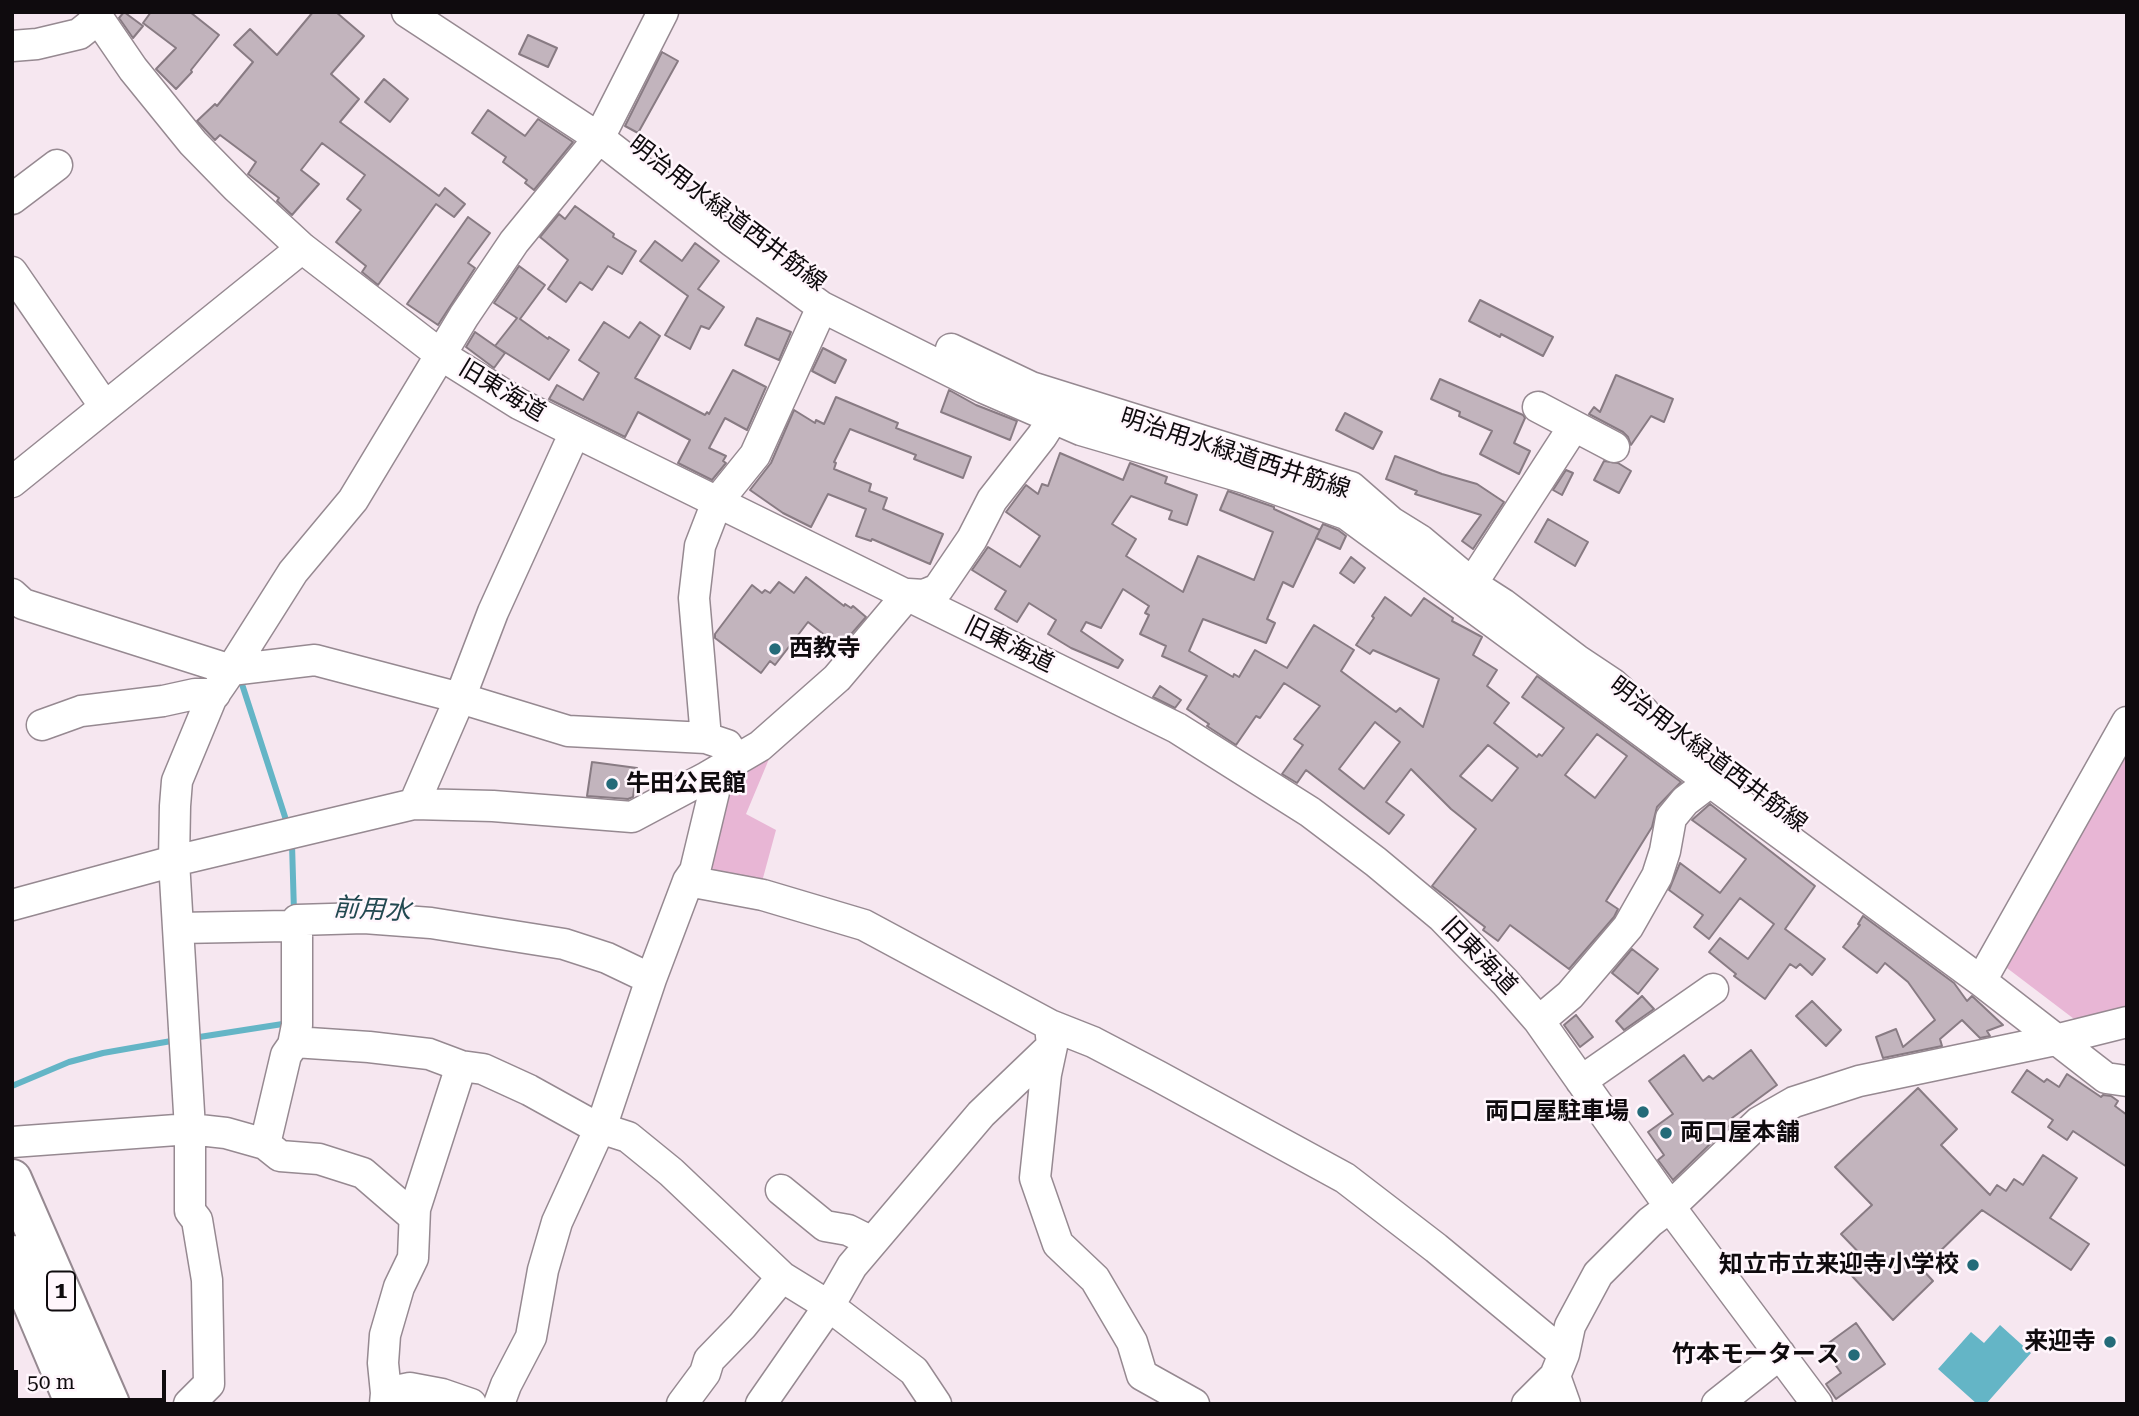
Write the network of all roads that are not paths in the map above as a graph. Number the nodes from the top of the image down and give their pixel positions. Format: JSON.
{"nodes":[{"id":1,"x":407,"y":12,"type":"edge"},
{"id":2,"x":433,"y":12,"type":"edge"},
{"id":3,"x":663,"y":12,"type":"edge"},
{"id":4,"x":97,"y":15,"type":"edge"},
{"id":5,"x":12,"y":46,"type":"edge"},
{"id":6,"x":603,"y":131,"type":"junction"},
{"id":7,"x":57,"y":165,"type":"dead end"},
{"id":8,"x":12,"y":199,"type":"edge"},
{"id":9,"x":302,"y":248,"type":"junction"},
{"id":10,"x":12,"y":272,"type":"edge"},
{"id":11,"x":822,"y":307,"type":"junction"},
{"id":12,"x":442,"y":355,"type":"junction"},
{"id":13,"x":105,"y":407,"type":"junction"},
{"id":14,"x":1538,"y":407,"type":"dead end"},
{"id":15,"x":1054,"y":416,"type":"junction"},
{"id":16,"x":1574,"y":426,"type":"junction"},
{"id":17,"x":575,"y":432,"type":"junction"},
{"id":18,"x":1614,"y":447,"type":"dead end"},
{"id":19,"x":12,"y":482,"type":"edge"},
{"id":20,"x":1357,"y":495,"type":"junction"},
{"id":21,"x":717,"y":502,"type":"junction"},
{"id":22,"x":1467,"y":591,"type":"junction"},
{"id":23,"x":12,"y":594,"type":"edge"},
{"id":24,"x":908,"y":594,"type":"junction"},
{"id":25,"x":223,"y":682,"type":"junction"},
{"id":26,"x":460,"y":698,"type":"junction"},
{"id":27,"x":2127,"y":722,"type":"edge"},
{"id":28,"x":42,"y":725,"type":"dead end"},
{"id":29,"x":706,"y":738,"type":"junction"},
{"id":30,"x":736,"y":759,"type":"junction"},
{"id":31,"x":706,"y":778,"type":"junction"},
{"id":32,"x":1710,"y":782,"type":"junction"},
{"id":33,"x":414,"y":804,"type":"junction"},
{"id":34,"x":174,"y":862,"type":"junction"},
{"id":35,"x":688,"y":881,"type":"junction"},
{"id":36,"x":12,"y":905,"type":"edge"},
{"id":37,"x":294,"y":925,"type":"junction"},
{"id":38,"x":178,"y":928,"type":"junction"},
{"id":39,"x":1985,"y":973,"type":"junction"},
{"id":40,"x":651,"y":979,"type":"junction"},
{"id":41,"x":1713,"y":989,"type":"dead end"},
{"id":42,"x":1539,"y":1021,"type":"junction"},
{"id":43,"x":2127,"y":1022,"type":"edge"},
{"id":44,"x":1051,"y":1035,"type":"junction"},
{"id":45,"x":2066,"y":1037,"type":"junction"},
{"id":46,"x":294,"y":1042,"type":"junction"},
{"id":47,"x":2127,"y":1064,"type":"edge"},
{"id":48,"x":461,"y":1066,"type":"junction"},
{"id":49,"x":1581,"y":1081,"type":"junction"},
{"id":50,"x":2127,"y":1082,"type":"edge"},
{"id":51,"x":599,"y":1128,"type":"junction"},
{"id":52,"x":190,"y":1129,"type":"junction"},
{"id":53,"x":12,"y":1142,"type":"edge"},
{"id":54,"x":265,"y":1144,"type":"junction"},
{"id":55,"x":12,"y":1179,"type":"edge"},
{"id":56,"x":781,"y":1190,"type":"dead end"},
{"id":57,"x":1670,"y":1207,"type":"junction"},
{"id":58,"x":414,"y":1217,"type":"junction"},
{"id":59,"x":872,"y":1242,"type":"junction"},
{"id":60,"x":12,"y":1255,"type":"edge"},
{"id":61,"x":782,"y":1277,"type":"junction"},
{"id":62,"x":829,"y":1306,"type":"junction"},
{"id":63,"x":1780,"y":1354,"type":"junction"},
{"id":64,"x":1561,"y":1378,"type":"edge"},
{"id":65,"x":386,"y":1398,"type":"edge"},
{"id":66,"x":75,"y":1404,"type":"edge"},
{"id":67,"x":110,"y":1404,"type":"edge"},
{"id":68,"x":189,"y":1404,"type":"edge"},
{"id":69,"x":471,"y":1404,"type":"edge"},
{"id":70,"x":499,"y":1404,"type":"edge"},
{"id":71,"x":682,"y":1404,"type":"edge"},
{"id":72,"x":761,"y":1404,"type":"edge"},
{"id":73,"x":936,"y":1404,"type":"edge"},
{"id":74,"x":1195,"y":1404,"type":"edge"},
{"id":75,"x":1527,"y":1404,"type":"edge"},
{"id":76,"x":1717,"y":1404,"type":"edge"},
{"id":77,"x":1817,"y":1404,"type":"edge"}],
"edges":[{"from":1,"to":6,"type":"street"},
{"from":2,"to":6,"type":"street","name":"明治用水緑道西井筋線"},
{"from":3,"to":6,"type":"street"},
{"from":4,"to":5,"type":"street"},
{"from":4,"to":9,"type":"street","name":"旧東海道"},
{"from":6,"to":11,"type":"street"},
{"from":6,"to":12,"type":"street"},
{"from":6,"to":20,"type":"street","name":"明治用水緑道西井筋線"},
{"from":7,"to":8,"type":"street"},
{"from":9,"to":12,"type":"street","name":"旧東海道"},
{"from":9,"to":13,"type":"street"},
{"from":10,"to":13,"type":"street"},
{"from":11,"to":15,"type":"street"},
{"from":11,"to":21,"type":"street"},
{"from":12,"to":17,"type":"street","name":"旧東海道"},
{"from":12,"to":25,"type":"street"},
{"from":13,"to":19,"type":"street"},
{"from":14,"to":16,"type":"street"},
{"from":15,"to":20,"type":"street"},
{"from":15,"to":24,"type":"street"},
{"from":16,"to":18,"type":"street"},
{"from":16,"to":22,"type":"street"},
{"from":17,"to":21,"type":"street","name":"旧東海道"},
{"from":17,"to":26,"type":"street"},
{"from":20,"to":22,"type":"street"},
{"from":21,"to":24,"type":"street","name":"旧東海道"},
{"from":21,"to":29,"type":"street"},
{"from":22,"to":32,"type":"street"},
{"from":22,"to":39,"type":"street","name":"明治用水緑道西井筋線"},
{"from":23,"to":25,"type":"street"},
{"from":24,"to":30,"type":"street"},
{"from":24,"to":42,"type":"street","name":"旧東海道"},
{"from":25,"to":26,"type":"street"},
{"from":25,"to":28,"type":"street"},
{"from":25,"to":34,"type":"street"},
{"from":26,"to":29,"type":"street"},
{"from":26,"to":33,"type":"street"},
{"from":27,"to":39,"type":"street"},
{"from":29,"to":30,"type":"street"},
{"from":30,"to":31,"type":"street"},
{"from":31,"to":33,"type":"street"},
{"from":31,"to":35,"type":"street"},
{"from":32,"to":39,"type":"street"},
{"from":32,"to":42,"type":"street"},
{"from":33,"to":34,"type":"street"},
{"from":34,"to":36,"type":"street"},
{"from":34,"to":38,"type":"street"},
{"from":35,"to":40,"type":"street"},
{"from":35,"to":44,"type":"street"},
{"from":37,"to":38,"type":"street"},
{"from":37,"to":40,"type":"street"},
{"from":37,"to":46,"type":"street"},
{"from":38,"to":52,"type":"street"},
{"from":39,"to":45,"type":"street"},
{"from":40,"to":51,"type":"street"},
{"from":41,"to":49,"type":"street"},
{"from":42,"to":49,"type":"street","name":"旧東海道"},
{"from":43,"to":45,"type":"street"},
{"from":44,"to":59,"type":"street"},
{"from":44,"to":64,"type":"street"},
{"from":44,"to":74,"type":"street"},
{"from":45,"to":47,"type":"street"},
{"from":45,"to":50,"type":"street"},
{"from":45,"to":57,"type":"street"},
{"from":46,"to":48,"type":"street"},
{"from":46,"to":54,"type":"street"},
{"from":48,"to":51,"type":"street"},
{"from":48,"to":58,"type":"street"},
{"from":49,"to":57,"type":"street","name":"旧東海道"},
{"from":51,"to":61,"type":"street"},
{"from":51,"to":70,"type":"street"},
{"from":52,"to":53,"type":"street"},
{"from":52,"to":54,"type":"street"},
{"from":52,"to":68,"type":"street"},
{"from":54,"to":58,"type":"street"},
{"from":55,"to":67,"type":"highway","number":"1"},
{"from":56,"to":59,"type":"street"},
{"from":57,"to":63,"type":"street","name":"旧東海道"},
{"from":57,"to":64,"type":"street"},
{"from":58,"to":65,"type":"street"},
{"from":59,"to":62,"type":"street"},
{"from":60,"to":66,"type":"highway","number":"1"},
{"from":61,"to":62,"type":"street"},
{"from":61,"to":71,"type":"street"},
{"from":62,"to":72,"type":"street"},
{"from":62,"to":73,"type":"street"},
{"from":63,"to":76,"type":"street"},
{"from":63,"to":77,"type":"street","name":"旧東海道"},
{"from":64,"to":75,"type":"street"},
{"from":65,"to":69,"type":"street"}]}
